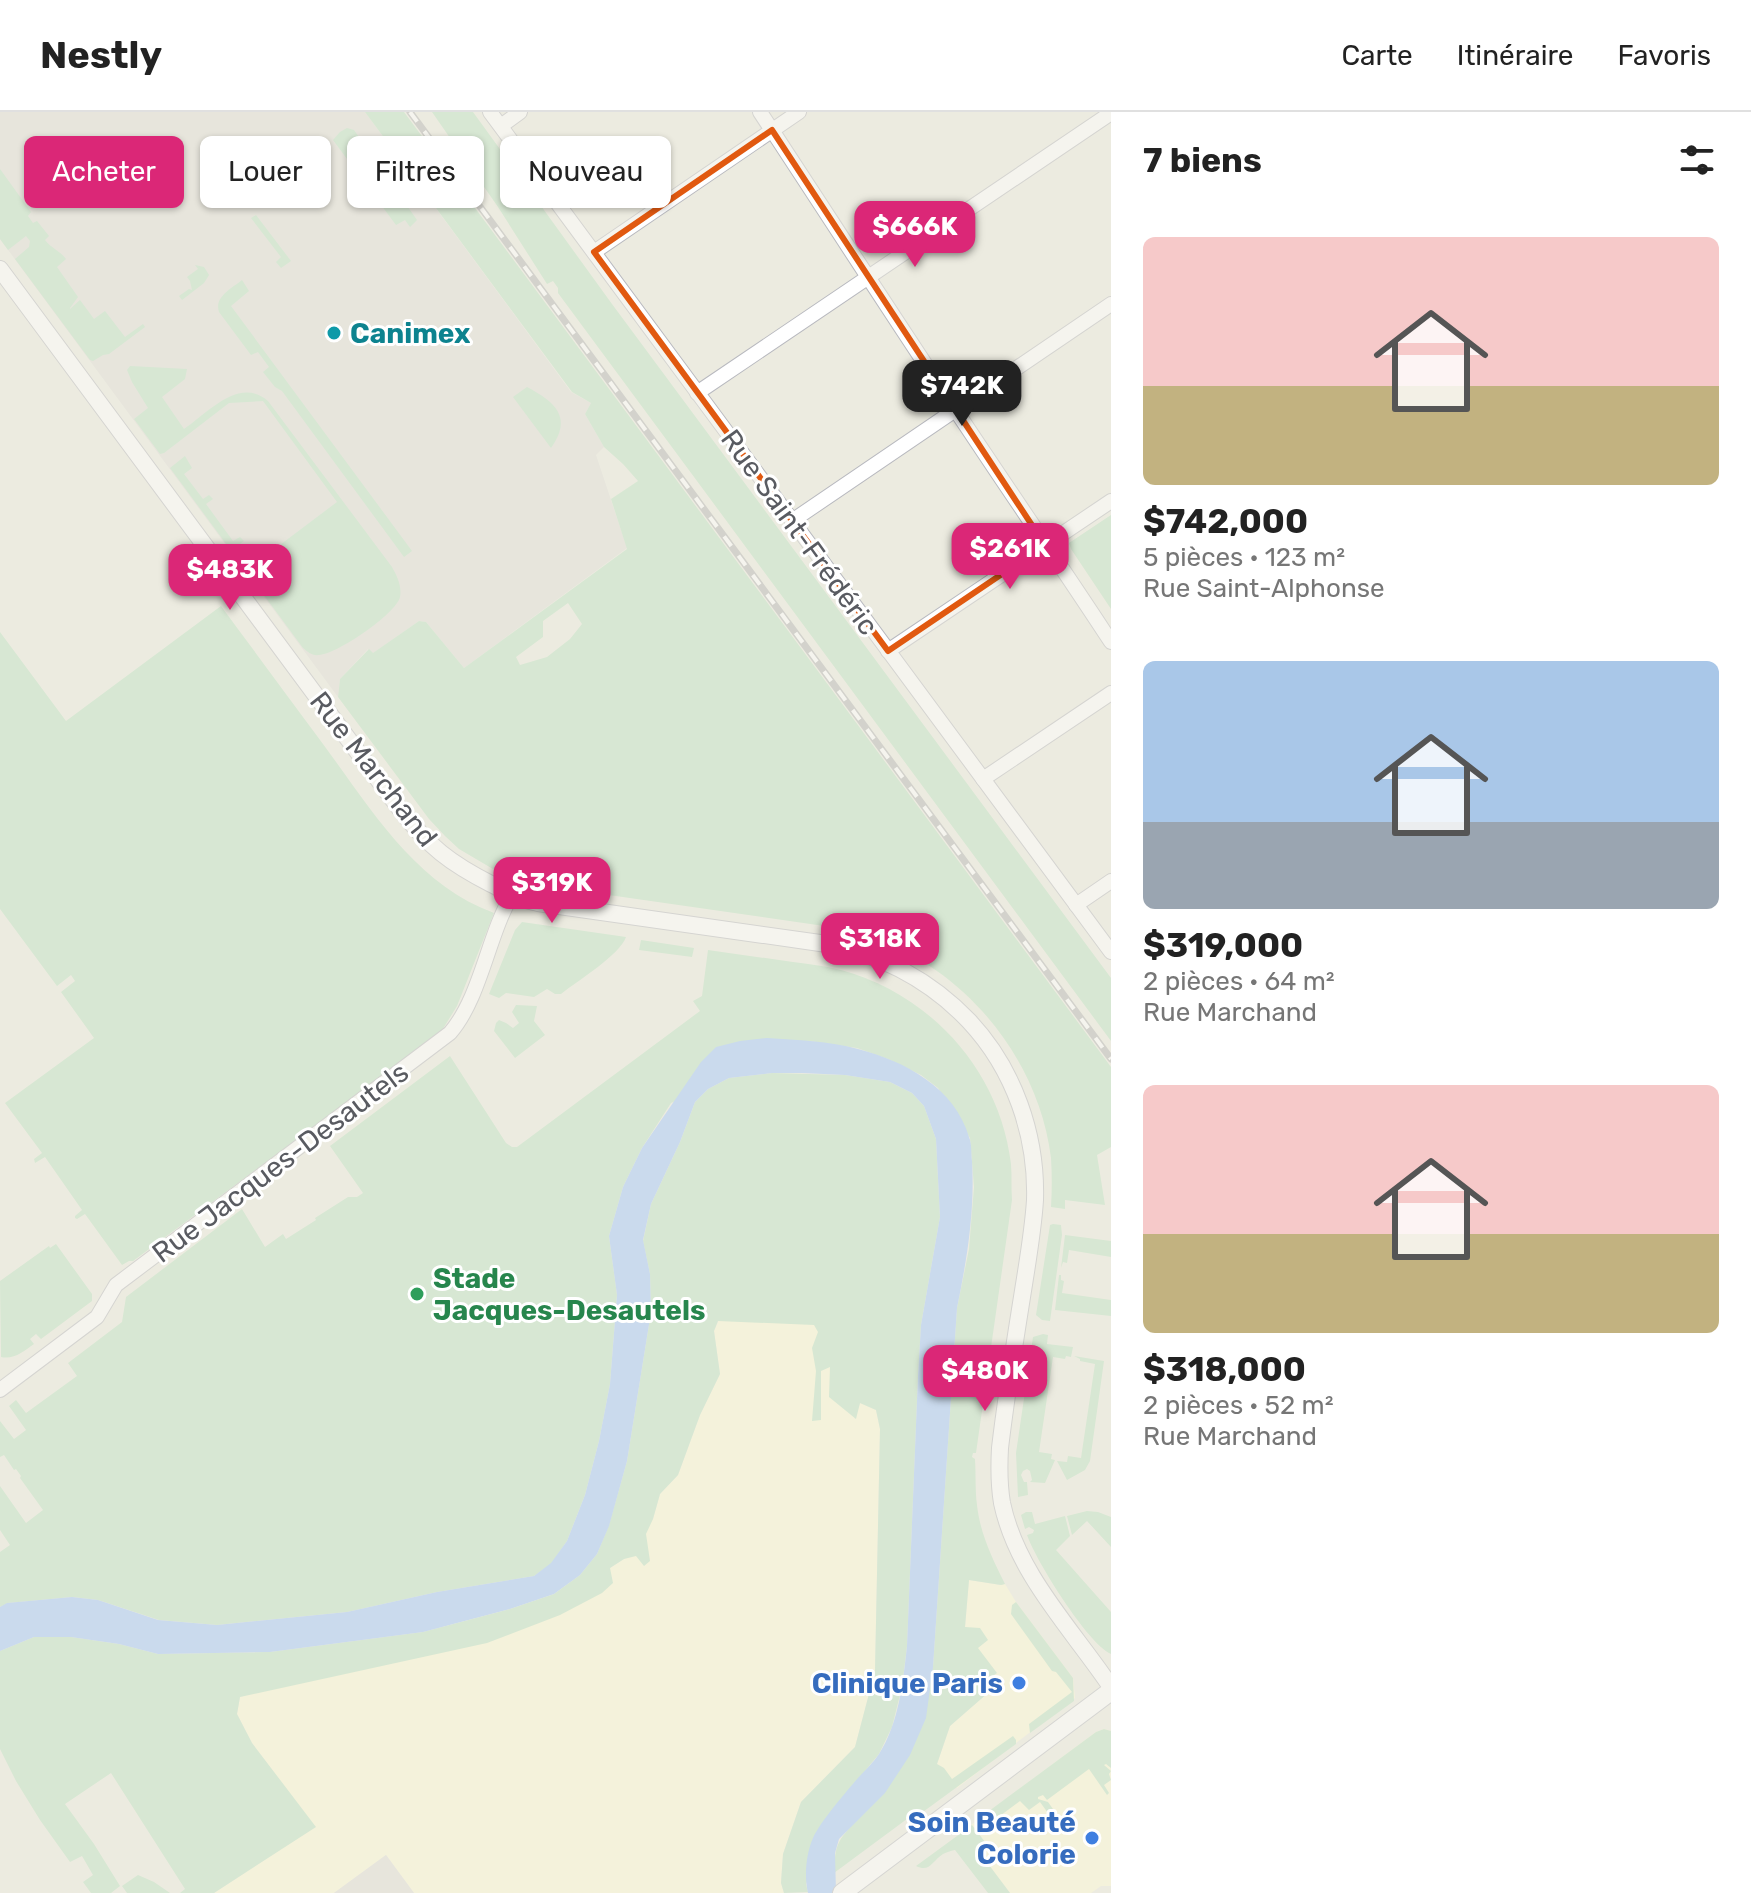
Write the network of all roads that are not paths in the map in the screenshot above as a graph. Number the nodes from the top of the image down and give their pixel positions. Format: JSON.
{"nodes":[{"id":1,"x":490,"y":112,"type":"edge"},
{"id":2,"x":520,"y":112,"type":"edge"},
{"id":3,"x":760,"y":112,"type":"edge"},
{"id":4,"x":799,"y":112,"type":"edge"},
{"id":5,"x":1111,"y":113,"type":"edge"},
{"id":6,"x":501,"y":126,"type":"junction"},
{"id":7,"x":772,"y":130,"type":"junction"},
{"id":8,"x":594,"y":252,"type":"junction"},
{"id":9,"x":0,"y":269,"type":"edge"},
{"id":10,"x":868,"y":277,"type":"junction"},
{"id":11,"x":1111,"y":304,"type":"edge"},
{"id":12,"x":697,"y":393,"type":"junction"},
{"id":13,"x":955,"y":410,"type":"junction"},
{"id":14,"x":1111,"y":501,"type":"edge"},
{"id":15,"x":792,"y":521,"type":"junction"},
{"id":16,"x":1045,"y":545,"type":"junction"},
{"id":17,"x":1111,"y":642,"type":"edge"},
{"id":18,"x":888,"y":651,"type":"junction"},
{"id":19,"x":1111,"y":693,"type":"edge"},
{"id":20,"x":983,"y":779,"type":"junction"},
{"id":21,"x":1111,"y":881,"type":"edge"},
{"id":22,"x":512,"y":895,"type":"junction"},
{"id":23,"x":1076,"y":905,"type":"junction"},
{"id":24,"x":1111,"y":952,"type":"edge"},
{"id":25,"x":0,"y":1390,"type":"edge"},
{"id":26,"x":1111,"y":1689,"type":"edge"},
{"id":27,"x":847,"y":1890,"type":"edge"}],
"edges":[{"from":1,"to":6,"type":"street","name":"Rue Saint-Frédéric"},
{"from":2,"to":6,"type":"street"},
{"from":3,"to":7,"type":"street"},
{"from":4,"to":7,"type":"street"},
{"from":5,"to":10,"type":"street"},
{"from":6,"to":8,"type":"street","name":"Rue Saint-Frédéric"},
{"from":7,"to":8,"type":"street"},
{"from":7,"to":10,"type":"street"},
{"from":8,"to":12,"type":"street","name":"Rue Saint-Frédéric"},
{"from":9,"to":22,"type":"street","name":"Rue Marchand"},
{"from":10,"to":12,"type":"street"},
{"from":10,"to":13,"type":"street"},
{"from":11,"to":13,"type":"street"},
{"from":12,"to":15,"type":"street","name":"Rue Saint-Frédéric"},
{"from":13,"to":15,"type":"street"},
{"from":13,"to":16,"type":"street"},
{"from":14,"to":16,"type":"street"},
{"from":15,"to":18,"type":"street","name":"Rue Saint-Frédéric"},
{"from":16,"to":17,"type":"street"},
{"from":16,"to":18,"type":"street"},
{"from":18,"to":20,"type":"street","name":"Rue Saint-Frédéric"},
{"from":19,"to":20,"type":"street"},
{"from":20,"to":23,"type":"street","name":"Rue Saint-Frédéric"},
{"from":21,"to":23,"type":"street"},
{"from":22,"to":25,"type":"street","name":"Rue Jacques-Desautels"},
{"from":22,"to":26,"type":"street","name":"Rue Marchand"},
{"from":23,"to":24,"type":"street","name":"Rue Saint-Frédéric"},
{"from":26,"to":27,"type":"main road"}]}
